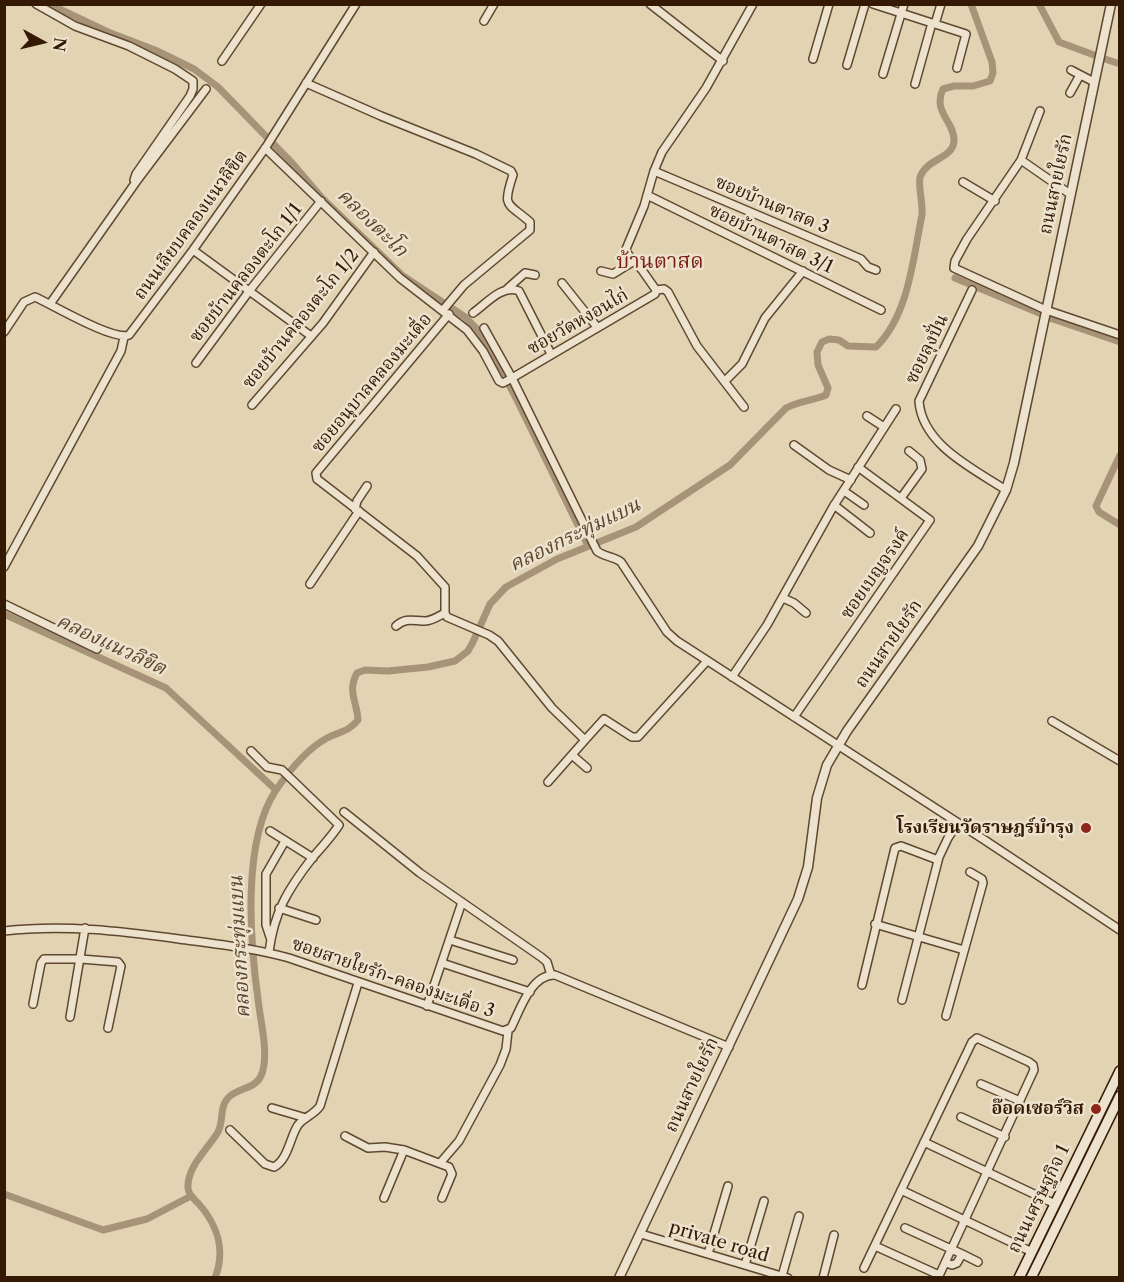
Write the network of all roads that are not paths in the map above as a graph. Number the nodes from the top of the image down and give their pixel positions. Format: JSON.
{"nodes":[{"id":1,"x":36,"y":4,"type":"edge"},
{"id":2,"x":261,"y":4,"type":"edge"},
{"id":3,"x":357,"y":4,"type":"edge"},
{"id":4,"x":494,"y":4,"type":"edge"},
{"id":5,"x":650,"y":4,"type":"edge"},
{"id":6,"x":753,"y":4,"type":"edge"},
{"id":7,"x":829,"y":4,"type":"edge"},
{"id":8,"x":865,"y":4,"type":"edge"},
{"id":9,"x":873,"y":4,"type":"edge"},
{"id":10,"x":904,"y":4,"type":"edge"},
{"id":11,"x":941,"y":4,"type":"edge"},
{"id":12,"x":1111,"y":4,"type":"edge"},
{"id":13,"x":901,"y":14,"type":"junction"},
{"id":14,"x":484,"y":21,"type":"dead end"},
{"id":15,"x":934,"y":24,"type":"junction"},
{"id":16,"x":813,"y":59,"type":"dead end"},
{"id":17,"x":222,"y":61,"type":"dead end"},
{"id":18,"x":723,"y":61,"type":"junction"},
{"id":19,"x":847,"y":65,"type":"dead end"},
{"id":20,"x":957,"y":68,"type":"dead end"},
{"id":21,"x":1071,"y":70,"type":"dead end"},
{"id":22,"x":882,"y":74,"type":"dead end"},
{"id":23,"x":1080,"y":75,"type":"junction"},
{"id":24,"x":1094,"y":82,"type":"junction"},
{"id":25,"x":306,"y":83,"type":"junction"},
{"id":26,"x":915,"y":84,"type":"dead end"},
{"id":27,"x":206,"y":89,"type":"dead end"},
{"id":28,"x":1070,"y":93,"type":"dead end"},
{"id":29,"x":1040,"y":111,"type":"dead end"},
{"id":30,"x":266,"y":148,"type":"junction"},
{"id":31,"x":1021,"y":160,"type":"junction"},
{"id":32,"x":654,"y":171,"type":"junction"},
{"id":33,"x":136,"y":182,"type":"junction"},
{"id":34,"x":963,"y":182,"type":"dead end"},
{"id":35,"x":1070,"y":194,"type":"junction"},
{"id":36,"x":647,"y":195,"type":"junction"},
{"id":37,"x":321,"y":201,"type":"junction"},
{"id":38,"x":995,"y":201,"type":"junction"},
{"id":39,"x":193,"y":250,"type":"junction"},
{"id":40,"x":374,"y":252,"type":"junction"},
{"id":41,"x":634,"y":261,"type":"junction"},
{"id":42,"x":876,"y":270,"type":"dead end"},
{"id":43,"x":601,"y":271,"type":"dead end"},
{"id":44,"x":803,"y":271,"type":"junction"},
{"id":45,"x":535,"y":275,"type":"dead end"},
{"id":46,"x":562,"y":283,"type":"dead end"},
{"id":47,"x":507,"y":289,"type":"junction"},
{"id":48,"x":250,"y":290,"type":"junction"},
{"id":49,"x":656,"y":290,"type":"junction"},
{"id":50,"x":972,"y":290,"type":"dead end"},
{"id":51,"x":50,"y":304,"type":"junction"},
{"id":52,"x":446,"y":308,"type":"junction"},
{"id":53,"x":882,"y":309,"type":"dead end"},
{"id":54,"x":1046,"y":310,"type":"junction"},
{"id":55,"x":473,"y":313,"type":"dead end"},
{"id":56,"x":597,"y":327,"type":"junction"},
{"id":57,"x":484,"y":328,"type":"dead end"},
{"id":58,"x":4,"y":332,"type":"edge"},
{"id":59,"x":1119,"y":335,"type":"edge"},
{"id":60,"x":311,"y":336,"type":"junction"},
{"id":61,"x":124,"y":337,"type":"junction"},
{"id":62,"x":550,"y":354,"type":"junction"},
{"id":63,"x":196,"y":363,"type":"dead end"},
{"id":64,"x":508,"y":380,"type":"junction"},
{"id":65,"x":725,"y":381,"type":"junction"},
{"id":66,"x":252,"y":405,"type":"dead end"},
{"id":67,"x":744,"y":407,"type":"dead end"},
{"id":68,"x":896,"y":409,"type":"dead end"},
{"id":69,"x":867,"y":416,"type":"dead end"},
{"id":70,"x":884,"y":428,"type":"junction"},
{"id":71,"x":794,"y":445,"type":"dead end"},
{"id":72,"x":909,"y":452,"type":"dead end"},
{"id":73,"x":858,"y":467,"type":"junction"},
{"id":74,"x":851,"y":480,"type":"junction"},
{"id":75,"x":368,"y":486,"type":"dead end"},
{"id":76,"x":1006,"y":490,"type":"junction"},
{"id":77,"x":844,"y":491,"type":"junction"},
{"id":78,"x":901,"y":498,"type":"junction"},
{"id":79,"x":864,"y":505,"type":"dead end"},
{"id":80,"x":834,"y":506,"type":"junction"},
{"id":81,"x":357,"y":510,"type":"junction"},
{"id":82,"x":870,"y":533,"type":"dead end"},
{"id":83,"x":4,"y":567,"type":"edge"},
{"id":84,"x":310,"y":584,"type":"dead end"},
{"id":85,"x":783,"y":598,"type":"junction"},
{"id":86,"x":4,"y":604,"type":"edge"},
{"id":87,"x":445,"y":613,"type":"junction"},
{"id":88,"x":806,"y":613,"type":"dead end"},
{"id":89,"x":396,"y":626,"type":"dead end"},
{"id":90,"x":97,"y":649,"type":"dead end"},
{"id":91,"x":707,"y":661,"type":"junction"},
{"id":92,"x":732,"y":677,"type":"junction"},
{"id":93,"x":794,"y":717,"type":"junction"},
{"id":94,"x":1052,"y":721,"type":"dead end"},
{"id":95,"x":585,"y":740,"type":"junction"},
{"id":96,"x":838,"y":746,"type":"junction"},
{"id":97,"x":251,"y":751,"type":"dead end"},
{"id":98,"x":572,"y":755,"type":"junction"},
{"id":99,"x":1119,"y":762,"type":"edge"},
{"id":100,"x":587,"y":768,"type":"dead end"},
{"id":101,"x":548,"y":782,"type":"dead end"},
{"id":102,"x":344,"y":812,"type":"dead end"},
{"id":103,"x":958,"y":823,"type":"junction"},
{"id":104,"x":270,"y":831,"type":"dead end"},
{"id":105,"x":285,"y":840,"type":"junction"},
{"id":106,"x":313,"y":858,"type":"junction"},
{"id":107,"x":938,"y":860,"type":"junction"},
{"id":108,"x":970,"y":872,"type":"dead end"},
{"id":109,"x":462,"y":902,"type":"junction"},
{"id":110,"x":279,"y":908,"type":"junction"},
{"id":111,"x":316,"y":920,"type":"dead end"},
{"id":112,"x":875,"y":924,"type":"junction"},
{"id":113,"x":85,"y":928,"type":"junction"},
{"id":114,"x":1119,"y":930,"type":"edge"},
{"id":115,"x":4,"y":931,"type":"edge"},
{"id":116,"x":919,"y":935,"type":"junction"},
{"id":117,"x":271,"y":940,"type":"junction"},
{"id":118,"x":450,"y":940,"type":"junction"},
{"id":119,"x":964,"y":950,"type":"junction"},
{"id":120,"x":269,"y":952,"type":"junction"},
{"id":121,"x":81,"y":959,"type":"junction"},
{"id":122,"x":513,"y":960,"type":"dead end"},
{"id":123,"x":442,"y":963,"type":"junction"},
{"id":124,"x":551,"y":975,"type":"junction"},
{"id":125,"x":357,"y":983,"type":"junction"},
{"id":126,"x":862,"y":985,"type":"dead end"},
{"id":127,"x":530,"y":992,"type":"junction"},
{"id":128,"x":902,"y":1000,"type":"dead end"},
{"id":129,"x":33,"y":1004,"type":"dead end"},
{"id":130,"x":427,"y":1006,"type":"junction"},
{"id":131,"x":946,"y":1016,"type":"dead end"},
{"id":132,"x":70,"y":1017,"type":"dead end"},
{"id":133,"x":108,"y":1028,"type":"dead end"},
{"id":134,"x":508,"y":1031,"type":"junction"},
{"id":135,"x":729,"y":1047,"type":"junction"},
{"id":136,"x":1119,"y":1071,"type":"edge"},
{"id":137,"x":981,"y":1084,"type":"dead end"},
{"id":138,"x":1119,"y":1096,"type":"edge"},
{"id":139,"x":1020,"y":1101,"type":"junction"},
{"id":140,"x":272,"y":1108,"type":"dead end"},
{"id":141,"x":961,"y":1117,"type":"dead end"},
{"id":142,"x":306,"y":1118,"type":"junction"},
{"id":143,"x":230,"y":1130,"type":"dead end"},
{"id":144,"x":345,"y":1136,"type":"dead end"},
{"id":145,"x":1005,"y":1137,"type":"junction"},
{"id":146,"x":924,"y":1142,"type":"junction"},
{"id":147,"x":404,"y":1150,"type":"junction"},
{"id":148,"x":441,"y":1162,"type":"junction"},
{"id":149,"x":987,"y":1173,"type":"junction"},
{"id":150,"x":728,"y":1186,"type":"dead end"},
{"id":151,"x":901,"y":1190,"type":"junction"},
{"id":152,"x":384,"y":1198,"type":"dead end"},
{"id":153,"x":442,"y":1198,"type":"dead end"},
{"id":154,"x":764,"y":1201,"type":"dead end"},
{"id":155,"x":1055,"y":1204,"type":"junction"},
{"id":156,"x":799,"y":1216,"type":"dead end"},
{"id":157,"x":965,"y":1220,"type":"junction"},
{"id":158,"x":905,"y":1228,"type":"dead end"},
{"id":159,"x":641,"y":1234,"type":"junction"},
{"id":160,"x":834,"y":1235,"type":"dead end"},
{"id":161,"x":875,"y":1246,"type":"junction"},
{"id":162,"x":952,"y":1249,"type":"junction"},
{"id":163,"x":1032,"y":1252,"type":"junction"},
{"id":164,"x":708,"y":1254,"type":"junction"},
{"id":165,"x":962,"y":1254,"type":"junction"},
{"id":166,"x":978,"y":1262,"type":"dead end"},
{"id":167,"x":946,"y":1263,"type":"junction"},
{"id":168,"x":745,"y":1265,"type":"junction"},
{"id":169,"x":864,"y":1268,"type":"dead end"},
{"id":170,"x":939,"y":1276,"type":"edge"},
{"id":171,"x":785,"y":1277,"type":"edge"},
{"id":172,"x":619,"y":1278,"type":"edge"},
{"id":173,"x":823,"y":1278,"type":"edge"},
{"id":174,"x":1019,"y":1278,"type":"edge"},
{"id":175,"x":1031,"y":1278,"type":"edge"}],
"edges":[{"from":1,"to":33,"type":"street"},
{"from":2,"to":17,"type":"street"},
{"from":3,"to":25,"type":"street","name":"ถนนเลียบคลองแนวลิขิต"},
{"from":4,"to":14,"type":"street"},
{"from":5,"to":18,"type":"street"},
{"from":6,"to":18,"type":"street","name":"ซอยวัดหงอนไก่"},
{"from":7,"to":16,"type":"street"},
{"from":8,"to":19,"type":"street"},
{"from":9,"to":13,"type":"street"},
{"from":10,"to":13,"type":"street"},
{"from":11,"to":15,"type":"street"},
{"from":12,"to":24,"type":"street","name":"ถนนสายใยรัก"},
{"from":13,"to":15,"type":"street"},
{"from":13,"to":22,"type":"street"},
{"from":15,"to":20,"type":"street"},
{"from":15,"to":26,"type":"street"},
{"from":18,"to":32,"type":"street","name":"ซอยวัดหงอนไก่"},
{"from":21,"to":23,"type":"street"},
{"from":23,"to":24,"type":"street"},
{"from":23,"to":28,"type":"street"},
{"from":24,"to":35,"type":"street","name":"ถนนสายใยรัก"},
{"from":25,"to":30,"type":"street","name":"ถนนเลียบคลองแนวลิขิต"},
{"from":25,"to":52,"type":"street"},
{"from":27,"to":33,"type":"street"},
{"from":29,"to":31,"type":"street"},
{"from":30,"to":37,"type":"street"},
{"from":30,"to":39,"type":"street","name":"ถนนเลียบคลองแนวลิขิต"},
{"from":31,"to":35,"type":"street"},
{"from":31,"to":38,"type":"street"},
{"from":32,"to":36,"type":"street","name":"ซอยวัดหงอนไก่"},
{"from":32,"to":42,"type":"street","name":"ซอยบ้านตาสด 3"},
{"from":33,"to":51,"type":"street"},
{"from":34,"to":38,"type":"street"},
{"from":35,"to":54,"type":"street","name":"ถนนสายใยรัก"},
{"from":36,"to":41,"type":"street","name":"ซอยวัดหงอนไก่"},
{"from":36,"to":44,"type":"street","name":"ซอยบ้านตาสด 3/1"},
{"from":37,"to":40,"type":"street"},
{"from":37,"to":48,"type":"street","name":"ซอยบ้านคลองตะโก 1/1"},
{"from":38,"to":54,"type":"street"},
{"from":39,"to":48,"type":"street"},
{"from":39,"to":61,"type":"street","name":"ถนนเลียบคลองแนวลิขิต"},
{"from":40,"to":52,"type":"street"},
{"from":40,"to":60,"type":"street","name":"ซอยบ้านคลองตะโก 1/2"},
{"from":41,"to":43,"type":"street"},
{"from":41,"to":49,"type":"street","name":"ซอยวัดหงอนไก่"},
{"from":44,"to":53,"type":"street","name":"ซอยบ้านตาสด 3/1"},
{"from":44,"to":65,"type":"street"},
{"from":45,"to":47,"type":"street"},
{"from":46,"to":56,"type":"street"},
{"from":47,"to":55,"type":"street"},
{"from":47,"to":62,"type":"street"},
{"from":48,"to":60,"type":"street"},
{"from":48,"to":63,"type":"street","name":"ซอยบ้านคลองตะโก 1/1"},
{"from":49,"to":56,"type":"street","name":"ซอยวัดหงอนไก่"},
{"from":49,"to":65,"type":"street"},
{"from":50,"to":76,"type":"street","name":"ซอยลุงปั่น"},
{"from":51,"to":58,"type":"street"},
{"from":51,"to":61,"type":"street"},
{"from":52,"to":64,"type":"street"},
{"from":52,"to":81,"type":"street","name":"ซอยอนุบาลคลองมะเดื่อ"},
{"from":54,"to":59,"type":"street"},
{"from":54,"to":76,"type":"street","name":"ถนนสายใยรัก"},
{"from":56,"to":62,"type":"street","name":"ซอยวัดหงอนไก่"},
{"from":57,"to":64,"type":"street"},
{"from":60,"to":66,"type":"street","name":"ซอยบ้านคลองตะโก 1/2"},
{"from":61,"to":83,"type":"street"},
{"from":62,"to":64,"type":"street","name":"ซอยวัดหงอนไก่"},
{"from":64,"to":91,"type":"street"},
{"from":65,"to":67,"type":"street"},
{"from":68,"to":70,"type":"street"},
{"from":69,"to":70,"type":"street"},
{"from":70,"to":73,"type":"street"},
{"from":71,"to":74,"type":"street"},
{"from":72,"to":78,"type":"street"},
{"from":73,"to":74,"type":"street"},
{"from":73,"to":78,"type":"street","name":"ซอยเบญจรงค์"},
{"from":74,"to":77,"type":"street"},
{"from":75,"to":81,"type":"street"},
{"from":76,"to":96,"type":"street","name":"ถนนสายใยรัก"},
{"from":77,"to":79,"type":"street"},
{"from":77,"to":80,"type":"street"},
{"from":78,"to":93,"type":"street","name":"ซอยเบญจรงค์"},
{"from":80,"to":82,"type":"street"},
{"from":80,"to":85,"type":"street"},
{"from":81,"to":84,"type":"street"},
{"from":81,"to":87,"type":"street","name":"ซอยอนุบาลคลองมะเดื่อ"},
{"from":85,"to":88,"type":"street"},
{"from":85,"to":92,"type":"street"},
{"from":86,"to":90,"type":"street"},
{"from":87,"to":89,"type":"street"},
{"from":87,"to":95,"type":"street"},
{"from":91,"to":92,"type":"street"},
{"from":91,"to":95,"type":"street"},
{"from":92,"to":93,"type":"street"},
{"from":93,"to":96,"type":"street"},
{"from":94,"to":99,"type":"street"},
{"from":95,"to":98,"type":"street"},
{"from":96,"to":103,"type":"street"},
{"from":96,"to":135,"type":"street","name":"ถนนสายใยรัก"},
{"from":97,"to":106,"type":"street"},
{"from":98,"to":100,"type":"street"},
{"from":98,"to":101,"type":"street"},
{"from":102,"to":109,"type":"street"},
{"from":103,"to":107,"type":"street"},
{"from":103,"to":114,"type":"street"},
{"from":104,"to":105,"type":"street"},
{"from":105,"to":106,"type":"street"},
{"from":105,"to":117,"type":"street"},
{"from":106,"to":110,"type":"street"},
{"from":107,"to":112,"type":"street"},
{"from":107,"to":116,"type":"street"},
{"from":108,"to":119,"type":"street"},
{"from":109,"to":118,"type":"street"},
{"from":109,"to":124,"type":"street"},
{"from":110,"to":111,"type":"street"},
{"from":110,"to":117,"type":"street"},
{"from":112,"to":116,"type":"street"},
{"from":112,"to":126,"type":"street"},
{"from":113,"to":115,"type":"street","name":"ซอยสายใยรัก-คลองมะเดื่อ 3"},
{"from":113,"to":120,"type":"street","name":"ซอยสายใยรัก-คลองมะเดื่อ 3"},
{"from":113,"to":121,"type":"street"},
{"from":116,"to":119,"type":"street"},
{"from":116,"to":128,"type":"street"},
{"from":117,"to":120,"type":"street"},
{"from":118,"to":122,"type":"street"},
{"from":118,"to":123,"type":"street"},
{"from":119,"to":131,"type":"street"},
{"from":120,"to":125,"type":"street","name":"ซอยสายใยรัก-คลองมะเดื่อ 3"},
{"from":121,"to":129,"type":"street"},
{"from":121,"to":132,"type":"street"},
{"from":121,"to":133,"type":"street"},
{"from":123,"to":127,"type":"street"},
{"from":123,"to":130,"type":"street"},
{"from":124,"to":127,"type":"street","name":"ซอยสายใยรัก-คลองมะเดื่อ 3"},
{"from":124,"to":135,"type":"street"},
{"from":125,"to":130,"type":"street","name":"ซอยสายใยรัก-คลองมะเดื่อ 3"},
{"from":125,"to":142,"type":"street"},
{"from":127,"to":134,"type":"street","name":"ซอยสายใยรัก-คลองมะเดื่อ 3"},
{"from":130,"to":134,"type":"street","name":"ซอยสายใยรัก-คลองมะเดื่อ 3"},
{"from":134,"to":148,"type":"street"},
{"from":135,"to":159,"type":"street","name":"ถนนสายใยรัก"},
{"from":136,"to":155,"type":"main road","name":"ถนนเศรษฐกิจ 1"},
{"from":137,"to":139,"type":"street"},
{"from":138,"to":175,"type":"main road","name":"ถนนเศรษฐกิจ 1"},
{"from":139,"to":145,"type":"street"},
{"from":139,"to":146,"type":"street"},
{"from":140,"to":142,"type":"street"},
{"from":141,"to":145,"type":"street"},
{"from":142,"to":143,"type":"street"},
{"from":144,"to":147,"type":"street"},
{"from":145,"to":149,"type":"street"},
{"from":146,"to":149,"type":"street"},
{"from":146,"to":151,"type":"street"},
{"from":147,"to":148,"type":"street"},
{"from":147,"to":152,"type":"street"},
{"from":148,"to":153,"type":"street"},
{"from":149,"to":155,"type":"street"},
{"from":149,"to":157,"type":"street"},
{"from":150,"to":164,"type":"street"},
{"from":151,"to":157,"type":"street"},
{"from":151,"to":161,"type":"street"},
{"from":154,"to":168,"type":"street"},
{"from":155,"to":163,"type":"main road","name":"ถนนเศรษฐกิจ 1"},
{"from":156,"to":171,"type":"street"},
{"from":157,"to":162,"type":"street"},
{"from":157,"to":163,"type":"street"},
{"from":158,"to":162,"type":"street"},
{"from":159,"to":164,"type":"street","name":"private road"},
{"from":159,"to":172,"type":"street","name":"ถนนสายใยรัก"},
{"from":160,"to":173,"type":"street"},
{"from":161,"to":169,"type":"street"},
{"from":161,"to":170,"type":"street"},
{"from":162,"to":165,"type":"street"},
{"from":162,"to":167,"type":"street"},
{"from":163,"to":174,"type":"main road","name":"ถนนเศรษฐกิจ 1"},
{"from":164,"to":168,"type":"street","name":"private road"},
{"from":165,"to":166,"type":"street"},
{"from":165,"to":167,"type":"street"},
{"from":167,"to":170,"type":"street"},
{"from":168,"to":171,"type":"street","name":"private road"}]}
